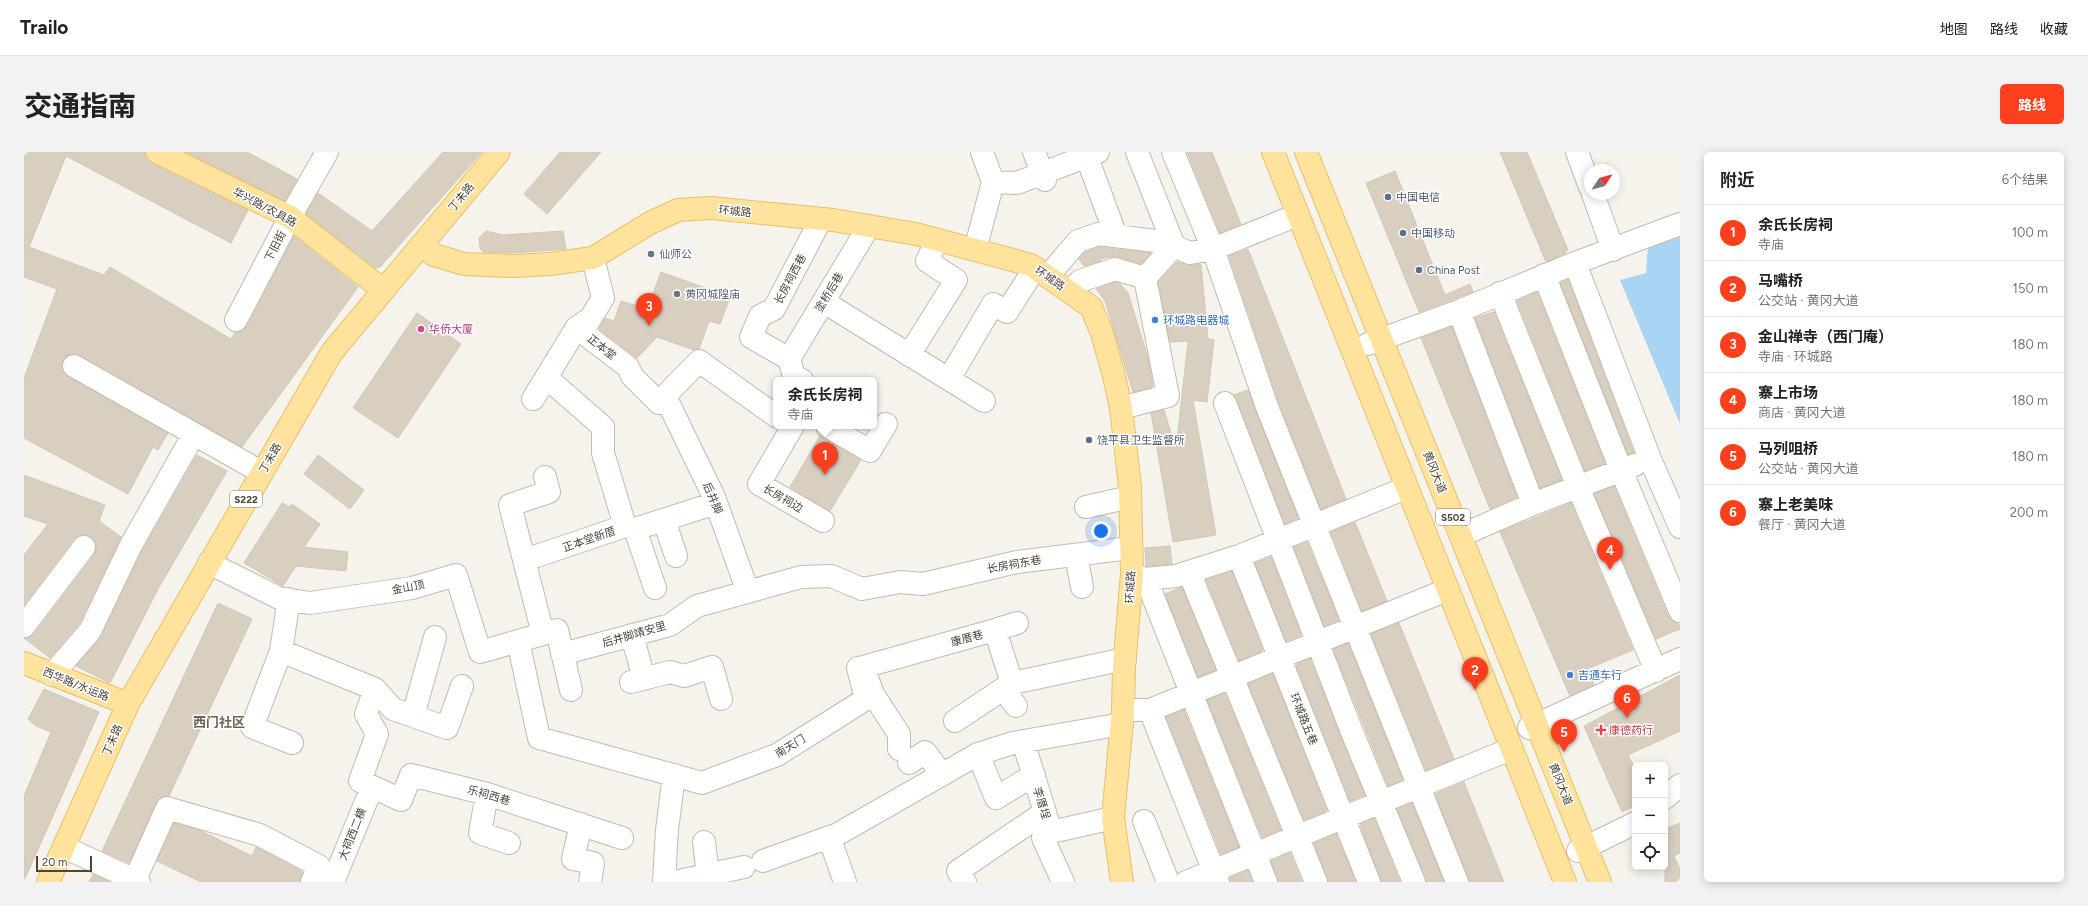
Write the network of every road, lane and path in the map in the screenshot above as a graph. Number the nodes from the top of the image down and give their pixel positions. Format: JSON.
{"nodes":[{"id":1,"x":157,"y":152,"type":"edge"},
{"id":2,"x":327,"y":152,"type":"edge"},
{"id":3,"x":499,"y":152,"type":"edge"},
{"id":4,"x":982,"y":152,"type":"edge"},
{"id":5,"x":1034,"y":152,"type":"edge"},
{"id":6,"x":1085,"y":152,"type":"edge"},
{"id":7,"x":1098,"y":152,"type":"edge"},
{"id":8,"x":1137,"y":152,"type":"edge"},
{"id":9,"x":1173,"y":152,"type":"edge"},
{"id":10,"x":1273,"y":152,"type":"edge"},
{"id":11,"x":1577,"y":152,"type":"edge"},
{"id":12,"x":1300,"y":154,"type":"edge"},
{"id":13,"x":1584,"y":171,"type":"edge"},
{"id":14,"x":1045,"y":180,"type":"dead end"},
{"id":15,"x":993,"y":182,"type":"junction"},
{"id":16,"x":1594,"y":200,"type":"edge"},
{"id":17,"x":290,"y":217,"type":"junction"},
{"id":18,"x":821,"y":219,"type":"junction"},
{"id":19,"x":1285,"y":220,"type":"dead end"},
{"id":20,"x":1680,"y":224,"type":"edge"},
{"id":21,"x":869,"y":226,"type":"junction"},
{"id":22,"x":1116,"y":236,"type":"junction"},
{"id":23,"x":937,"y":240,"type":"junction"},
{"id":24,"x":421,"y":245,"type":"junction"},
{"id":25,"x":1174,"y":246,"type":"junction"},
{"id":26,"x":1213,"y":249,"type":"junction"},
{"id":27,"x":975,"y":250,"type":"junction"},
{"id":28,"x":1613,"y":250,"type":"junction"},
{"id":29,"x":593,"y":258,"type":"junction"},
{"id":30,"x":1575,"y":263,"type":"junction"},
{"id":31,"x":1042,"y":272,"type":"junction"},
{"id":32,"x":1544,"y":276,"type":"junction"},
{"id":33,"x":1145,"y":278,"type":"junction"},
{"id":34,"x":383,"y":290,"type":"junction"},
{"id":35,"x":1070,"y":291,"type":"junction"},
{"id":36,"x":1500,"y":293,"type":"junction"},
{"id":37,"x":824,"y":302,"type":"junction"},
{"id":38,"x":1459,"y":311,"type":"junction"},
{"id":39,"x":589,"y":319,"type":"junction"},
{"id":40,"x":236,"y":320,"type":"dead end"},
{"id":41,"x":1368,"y":344,"type":"dead end"},
{"id":42,"x":909,"y":355,"type":"junction"},
{"id":43,"x":789,"y":359,"type":"junction"},
{"id":44,"x":74,"y":366,"type":"dead end"},
{"id":45,"x":796,"y":377,"type":"edge"},
{"id":46,"x":548,"y":378,"type":"junction"},
{"id":47,"x":949,"y":379,"type":"junction"},
{"id":48,"x":665,"y":396,"type":"junction"},
{"id":49,"x":533,"y":400,"type":"dead end"},
{"id":50,"x":984,"y":401,"type":"dead end"},
{"id":51,"x":1225,"y":403,"type":"dead end"},
{"id":52,"x":1121,"y":408,"type":"junction"},
{"id":53,"x":773,"y":413,"type":"edge"},
{"id":54,"x":886,"y":424,"type":"dead end"},
{"id":55,"x":786,"y":429,"type":"edge"},
{"id":56,"x":832,"y":429,"type":"edge"},
{"id":57,"x":194,"y":434,"type":"junction"},
{"id":58,"x":1650,"y":459,"type":"junction"},
{"id":59,"x":1621,"y":470,"type":"junction"},
{"id":60,"x":261,"y":472,"type":"junction"},
{"id":61,"x":545,"y":477,"type":"dead end"},
{"id":62,"x":1578,"y":487,"type":"junction"},
{"id":63,"x":1396,"y":492,"type":"dead end"},
{"id":64,"x":1130,"y":497,"type":"junction"},
{"id":65,"x":716,"y":503,"type":"junction"},
{"id":66,"x":1533,"y":504,"type":"junction"},
{"id":67,"x":1086,"y":507,"type":"dead end"},
{"id":68,"x":664,"y":520,"type":"junction"},
{"id":69,"x":823,"y":522,"type":"dead end"},
{"id":70,"x":1680,"y":527,"type":"edge"},
{"id":71,"x":1471,"y":531,"type":"dead end"},
{"id":72,"x":84,"y":547,"type":"dead end"},
{"id":73,"x":1130,"y":548,"type":"junction"},
{"id":74,"x":1076,"y":555,"type":"junction"},
{"id":75,"x":676,"y":556,"type":"dead end"},
{"id":76,"x":1239,"y":556,"type":"junction"},
{"id":77,"x":525,"y":560,"type":"junction"},
{"id":78,"x":209,"y":563,"type":"junction"},
{"id":79,"x":1189,"y":572,"type":"junction"},
{"id":80,"x":1139,"y":576,"type":"junction"},
{"id":81,"x":1082,"y":587,"type":"dead end"},
{"id":82,"x":655,"y":588,"type":"dead end"},
{"id":83,"x":748,"y":592,"type":"junction"},
{"id":84,"x":1437,"y":594,"type":"dead end"},
{"id":85,"x":289,"y":599,"type":"junction"},
{"id":86,"x":1680,"y":611,"type":"edge"},
{"id":87,"x":1018,"y":624,"type":"dead end"},
{"id":88,"x":24,"y":626,"type":"edge"},
{"id":89,"x":995,"y":630,"type":"junction"},
{"id":90,"x":550,"y":632,"type":"junction"},
{"id":91,"x":632,"y":635,"type":"junction"},
{"id":92,"x":435,"y":637,"type":"dead end"},
{"id":93,"x":518,"y":641,"type":"junction"},
{"id":94,"x":281,"y":651,"type":"junction"},
{"id":95,"x":562,"y":654,"type":"junction"},
{"id":96,"x":1125,"y":659,"type":"junction"},
{"id":97,"x":1680,"y":659,"type":"edge"},
{"id":98,"x":24,"y":663,"type":"edge"},
{"id":99,"x":863,"y":667,"type":"junction"},
{"id":100,"x":1656,"y":671,"type":"junction"},
{"id":101,"x":52,"y":675,"type":"junction"},
{"id":102,"x":462,"y":686,"type":"dead end"},
{"id":103,"x":1008,"y":686,"type":"junction"},
{"id":104,"x":375,"y":690,"type":"junction"},
{"id":105,"x":571,"y":690,"type":"dead end"},
{"id":106,"x":721,"y":699,"type":"dead end"},
{"id":107,"x":128,"y":704,"type":"junction"},
{"id":108,"x":1016,"y":706,"type":"dead end"},
{"id":109,"x":1150,"y":710,"type":"junction"},
{"id":110,"x":413,"y":716,"type":"junction"},
{"id":111,"x":1122,"y":717,"type":"junction"},
{"id":112,"x":955,"y":721,"type":"dead end"},
{"id":113,"x":1529,"y":728,"type":"dead end"},
{"id":114,"x":1023,"y":741,"type":"junction"},
{"id":115,"x":292,"y":743,"type":"dead end"},
{"id":116,"x":1501,"y":753,"type":"dead end"},
{"id":117,"x":978,"y":754,"type":"junction"},
{"id":118,"x":941,"y":773,"type":"junction"},
{"id":119,"x":674,"y":775,"type":"junction"},
{"id":120,"x":1034,"y":776,"type":"junction"},
{"id":121,"x":1680,"y":785,"type":"edge"},
{"id":122,"x":372,"y":787,"type":"junction"},
{"id":123,"x":487,"y":794,"type":"junction"},
{"id":124,"x":1668,"y":795,"type":"edge"},
{"id":125,"x":1045,"y":812,"type":"junction"},
{"id":126,"x":1113,"y":818,"type":"junction"},
{"id":127,"x":1144,"y":821,"type":"dead end"},
{"id":128,"x":581,"y":824,"type":"junction"},
{"id":129,"x":1632,"y":824,"type":"edge"},
{"id":130,"x":1051,"y":832,"type":"junction"},
{"id":131,"x":829,"y":837,"type":"junction"},
{"id":132,"x":622,"y":838,"type":"dead end"},
{"id":133,"x":704,"y":842,"type":"dead end"},
{"id":134,"x":509,"y":843,"type":"dead end"},
{"id":135,"x":64,"y":847,"type":"junction"},
{"id":136,"x":1578,"y":851,"type":"dead end"},
{"id":137,"x":708,"y":874,"type":"junction"},
{"id":138,"x":136,"y":881,"type":"edge"},
{"id":139,"x":1052,"y":881,"type":"edge"},
{"id":140,"x":48,"y":882,"type":"edge"},
{"id":141,"x":312,"y":882,"type":"edge"},
{"id":142,"x":333,"y":882,"type":"edge"},
{"id":143,"x":590,"y":882,"type":"edge"},
{"id":144,"x":664,"y":882,"type":"edge"},
{"id":145,"x":674,"y":882,"type":"edge"},
{"id":146,"x":845,"y":882,"type":"edge"},
{"id":147,"x":965,"y":882,"type":"edge"},
{"id":148,"x":1122,"y":882,"type":"edge"},
{"id":149,"x":1168,"y":882,"type":"edge"},
{"id":150,"x":1186,"y":882,"type":"edge"},
{"id":151,"x":1218,"y":882,"type":"edge"},
{"id":152,"x":1266,"y":882,"type":"edge"},
{"id":153,"x":1316,"y":882,"type":"edge"},
{"id":154,"x":1369,"y":882,"type":"edge"},
{"id":155,"x":1414,"y":882,"type":"edge"},
{"id":156,"x":1457,"y":882,"type":"edge"},
{"id":157,"x":1566,"y":882,"type":"edge"},
{"id":158,"x":1600,"y":882,"type":"edge"}],
"edges":[{"from":1,"to":17,"type":"main road","name":"华兴路/农具路"},
{"from":2,"to":17,"type":"street","name":"下旧街"},
{"from":3,"to":24,"type":"main road","name":"丁未路","number":"S222"},
{"from":4,"to":15,"type":"street"},
{"from":5,"to":14,"type":"street"},
{"from":6,"to":22,"type":"street"},
{"from":7,"to":15,"type":"street"},
{"from":8,"to":25,"type":"street"},
{"from":9,"to":26,"type":"street"},
{"from":10,"to":157,"type":"main road","number":"S502"},
{"from":11,"to":13,"type":"street"},
{"from":12,"to":158,"type":"main road","name":"黄冈大道","number":"S502"},
{"from":15,"to":27,"type":"street"},
{"from":16,"to":28,"type":"street"},
{"from":17,"to":34,"type":"main road","name":"华兴路/农具路"},
{"from":17,"to":40,"type":"street","name":"下旧街"},
{"from":18,"to":21,"type":"main road","name":"环城路"},
{"from":18,"to":29,"type":"main road","name":"环城路"},
{"from":18,"to":43,"type":"street","name":"长房祠西巷"},
{"from":19,"to":26,"type":"street"},
{"from":20,"to":28,"type":"street"},
{"from":21,"to":23,"type":"main road","name":"环城路"},
{"from":21,"to":37,"type":"street","name":"塗桥后巷"},
{"from":22,"to":25,"type":"street"},
{"from":22,"to":31,"type":"street"},
{"from":23,"to":27,"type":"main road","name":"环城路"},
{"from":23,"to":42,"type":"street"},
{"from":24,"to":29,"type":"main road","name":"环城路"},
{"from":24,"to":34,"type":"main road","name":"丁未路","number":"S222"},
{"from":25,"to":26,"type":"street"},
{"from":25,"to":33,"type":"street"},
{"from":26,"to":156,"type":"street"},
{"from":27,"to":31,"type":"main road","name":"环城路"},
{"from":28,"to":30,"type":"street"},
{"from":29,"to":39,"type":"street"},
{"from":30,"to":32,"type":"street"},
{"from":30,"to":58,"type":"street"},
{"from":31,"to":35,"type":"main road","name":"环城路"},
{"from":31,"to":47,"type":"street"},
{"from":32,"to":36,"type":"street"},
{"from":32,"to":59,"type":"street"},
{"from":33,"to":35,"type":"street"},
{"from":33,"to":52,"type":"street"},
{"from":34,"to":60,"type":"main road","name":"丁未路","number":"S222"},
{"from":35,"to":52,"type":"main road","name":"环城路"},
{"from":36,"to":38,"type":"street"},
{"from":36,"to":62,"type":"street"},
{"from":37,"to":42,"type":"street"},
{"from":37,"to":43,"type":"street","name":"塗桥后巷"},
{"from":38,"to":41,"type":"street"},
{"from":38,"to":66,"type":"street"},
{"from":39,"to":46,"type":"street","name":"正本堂"},
{"from":39,"to":48,"type":"street","name":"正本堂"},
{"from":42,"to":47,"type":"street"},
{"from":43,"to":45,"type":"street"},
{"from":44,"to":57,"type":"street"},
{"from":46,"to":49,"type":"street","name":"正本堂"},
{"from":46,"to":77,"type":"street","name":"正本堂新厝"},
{"from":47,"to":50,"type":"street"},
{"from":48,"to":53,"type":"street"},
{"from":48,"to":65,"type":"street","name":"后井脚"},
{"from":51,"to":155,"type":"street"},
{"from":52,"to":64,"type":"main road","name":"环城路"},
{"from":54,"to":56,"type":"street"},
{"from":55,"to":69,"type":"street","name":"长房祠边"},
{"from":57,"to":60,"type":"street"},
{"from":57,"to":101,"type":"street"},
{"from":58,"to":59,"type":"street"},
{"from":58,"to":70,"type":"street"},
{"from":59,"to":62,"type":"street"},
{"from":59,"to":86,"type":"street"},
{"from":60,"to":78,"type":"main road","name":"丁未路","number":"S222"},
{"from":61,"to":77,"type":"street"},
{"from":62,"to":66,"type":"street"},
{"from":62,"to":100,"type":"street"},
{"from":63,"to":76,"type":"street"},
{"from":64,"to":67,"type":"street"},
{"from":64,"to":73,"type":"main road","name":"环城路"},
{"from":65,"to":68,"type":"street"},
{"from":65,"to":83,"type":"street","name":"后井脚"},
{"from":66,"to":71,"type":"street"},
{"from":68,"to":75,"type":"street"},
{"from":68,"to":82,"type":"street"},
{"from":72,"to":88,"type":"street"},
{"from":73,"to":74,"type":"street","name":"长房祠东巷"},
{"from":73,"to":80,"type":"main road","name":"环城路"},
{"from":74,"to":81,"type":"street"},
{"from":74,"to":83,"type":"street","name":"长房祠东巷"},
{"from":76,"to":79,"type":"street"},
{"from":76,"to":154,"type":"street","name":"环城路五巷"},
{"from":77,"to":90,"type":"street"},
{"from":78,"to":85,"type":"street","name":"金山顶"},
{"from":78,"to":107,"type":"main road","name":"丁未路","number":"S222"},
{"from":79,"to":80,"type":"street"},
{"from":79,"to":153,"type":"street"},
{"from":80,"to":96,"type":"main road","name":"环城路"},
{"from":80,"to":152,"type":"street"},
{"from":83,"to":91,"type":"street","name":"后井脚靖安里"},
{"from":84,"to":109,"type":"street"},
{"from":85,"to":93,"type":"street","name":"金山顶"},
{"from":85,"to":94,"type":"street"},
{"from":87,"to":89,"type":"street"},
{"from":89,"to":99,"type":"street","name":"康厝巷"},
{"from":89,"to":103,"type":"street","name":"康厝巷"},
{"from":90,"to":93,"type":"street","name":"金山顶"},
{"from":90,"to":95,"type":"street"},
{"from":91,"to":95,"type":"street","name":"后井脚靖安里"},
{"from":91,"to":106,"type":"street"},
{"from":92,"to":110,"type":"street"},
{"from":93,"to":119,"type":"street","name":"南天门"},
{"from":94,"to":104,"type":"street"},
{"from":94,"to":115,"type":"street"},
{"from":95,"to":105,"type":"street"},
{"from":96,"to":103,"type":"street"},
{"from":96,"to":111,"type":"main road","name":"环城路"},
{"from":97,"to":100,"type":"street"},
{"from":98,"to":101,"type":"main road","name":"西华路/水运路"},
{"from":99,"to":118,"type":"street"},
{"from":99,"to":119,"type":"street","name":"南天门"},
{"from":100,"to":113,"type":"street"},
{"from":101,"to":107,"type":"main road","name":"西华路/水运路"},
{"from":102,"to":110,"type":"street"},
{"from":103,"to":108,"type":"street","name":"康厝巷"},
{"from":103,"to":112,"type":"street"},
{"from":104,"to":110,"type":"street"},
{"from":104,"to":122,"type":"street"},
{"from":107,"to":135,"type":"main road","name":"丁未路","number":"S222"},
{"from":109,"to":111,"type":"street"},
{"from":109,"to":151,"type":"street"},
{"from":111,"to":114,"type":"street"},
{"from":111,"to":126,"type":"main road","name":"环城路"},
{"from":114,"to":117,"type":"street"},
{"from":114,"to":120,"type":"street","name":"李厝埕"},
{"from":116,"to":150,"type":"street"},
{"from":117,"to":118,"type":"street"},
{"from":117,"to":120,"type":"street"},
{"from":118,"to":131,"type":"street"},
{"from":119,"to":144,"type":"street"},
{"from":120,"to":125,"type":"street","name":"李厝埕"},
{"from":121,"to":124,"type":"street"},
{"from":122,"to":123,"type":"street","name":"乐祠西巷"},
{"from":122,"to":142,"type":"street","name":"大祠西二横"},
{"from":123,"to":128,"type":"street","name":"乐祠西巷"},
{"from":123,"to":134,"type":"street"},
{"from":125,"to":130,"type":"street","name":"李厝埕"},
{"from":125,"to":147,"type":"street"},
{"from":126,"to":130,"type":"street"},
{"from":126,"to":148,"type":"main road","name":"环城路"},
{"from":127,"to":149,"type":"street"},
{"from":128,"to":132,"type":"street","name":"乐祠西巷"},
{"from":128,"to":143,"type":"street"},
{"from":129,"to":136,"type":"street"},
{"from":130,"to":139,"type":"street","name":"李厝埕"},
{"from":131,"to":137,"type":"street"},
{"from":131,"to":146,"type":"street"},
{"from":133,"to":137,"type":"street"},
{"from":135,"to":138,"type":"street"},
{"from":135,"to":140,"type":"main road","name":"丁未路","number":"S222"},
{"from":137,"to":145,"type":"street"},
{"from":138,"to":141,"type":"street"}]}
